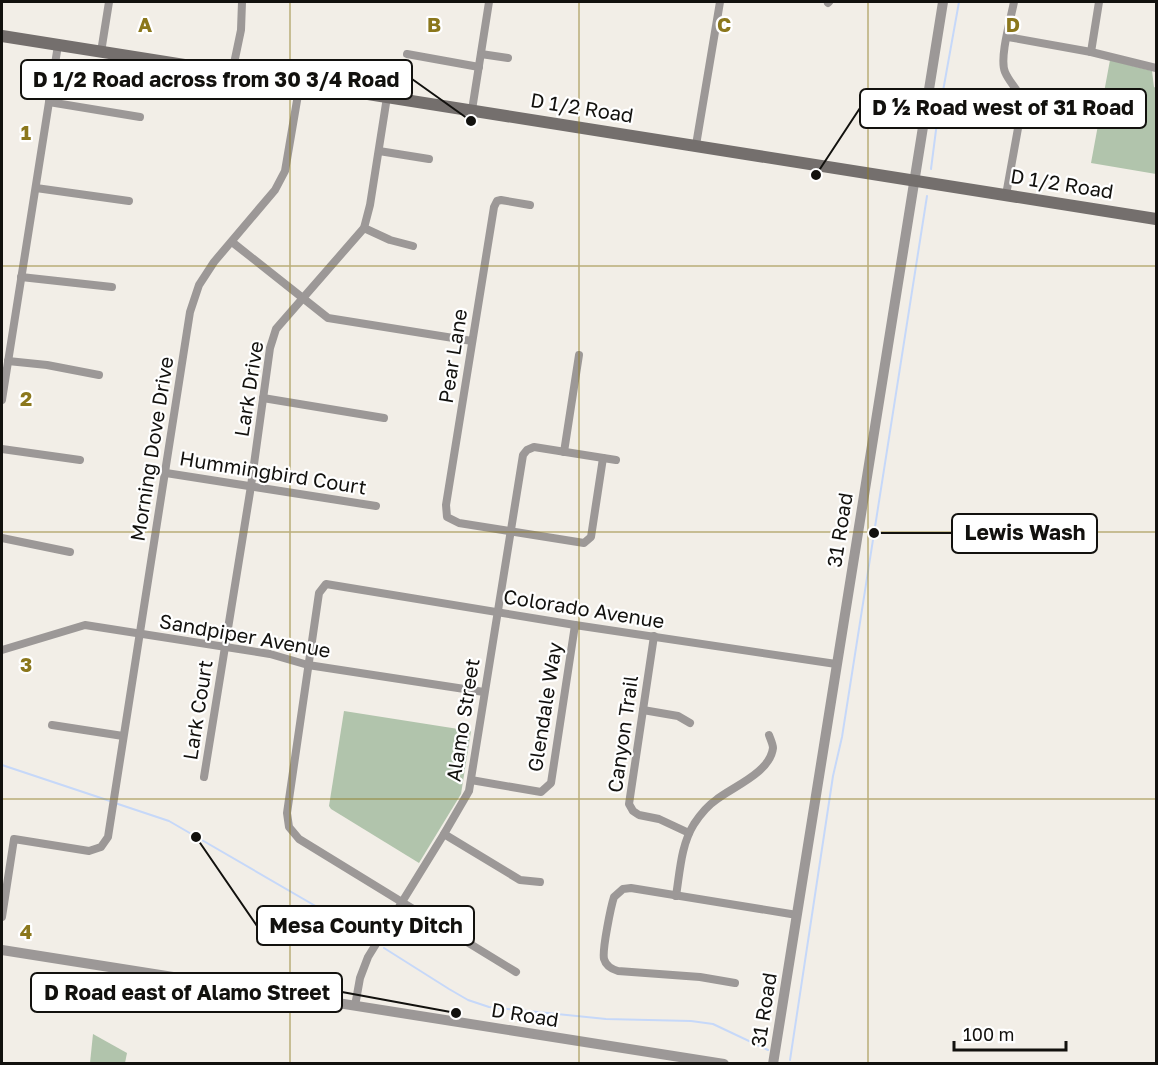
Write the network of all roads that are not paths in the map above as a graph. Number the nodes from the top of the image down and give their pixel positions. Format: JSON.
{"nodes":[{"id":1,"x":109,"y":2,"type":"edge"},
{"id":2,"x":242,"y":2,"type":"edge"},
{"id":3,"x":489,"y":2,"type":"edge"},
{"id":4,"x":720,"y":2,"type":"edge"},
{"id":5,"x":943,"y":2,"type":"edge"},
{"id":6,"x":1014,"y":2,"type":"edge"},
{"id":7,"x":1099,"y":2,"type":"edge"},
{"id":8,"x":2,"y":36,"type":"edge"},
{"id":9,"x":1008,"y":37,"type":"junction"},
{"id":10,"x":58,"y":45,"type":"junction"},
{"id":11,"x":101,"y":52,"type":"junction"},
{"id":12,"x":1091,"y":52,"type":"junction"},
{"id":13,"x":407,"y":54,"type":"dead end"},
{"id":14,"x":481,"y":54,"type":"junction"},
{"id":15,"x":508,"y":58,"type":"dead end"},
{"id":16,"x":479,"y":67,"type":"junction"},
{"id":17,"x":1156,"y":68,"type":"edge"},
{"id":18,"x":232,"y":73,"type":"junction"},
{"id":19,"x":300,"y":83,"type":"junction"},
{"id":20,"x":387,"y":97,"type":"junction"},
{"id":21,"x":49,"y":102,"type":"junction"},
{"id":22,"x":472,"y":110,"type":"junction"},
{"id":23,"x":140,"y":117,"type":"dead end"},
{"id":24,"x":696,"y":146,"type":"junction"},
{"id":25,"x":379,"y":151,"type":"junction"},
{"id":26,"x":429,"y":159,"type":"dead end"},
{"id":27,"x":914,"y":180,"type":"junction"},
{"id":28,"x":36,"y":188,"type":"junction"},
{"id":29,"x":1006,"y":195,"type":"junction"},
{"id":30,"x":129,"y":201,"type":"dead end"},
{"id":31,"x":530,"y":205,"type":"dead end"},
{"id":32,"x":1156,"y":219,"type":"edge"},
{"id":33,"x":364,"y":228,"type":"junction"},
{"id":34,"x":232,"y":242,"type":"junction"},
{"id":35,"x":413,"y":246,"type":"dead end"},
{"id":36,"x":21,"y":276,"type":"junction"},
{"id":37,"x":112,"y":287,"type":"dead end"},
{"id":38,"x":302,"y":298,"type":"junction"},
{"id":39,"x":472,"y":341,"type":"junction"},
{"id":40,"x":579,"y":355,"type":"dead end"},
{"id":41,"x":8,"y":361,"type":"junction"},
{"id":42,"x":99,"y":375,"type":"dead end"},
{"id":43,"x":263,"y":398,"type":"junction"},
{"id":44,"x":2,"y":400,"type":"edge"},
{"id":45,"x":384,"y":418,"type":"dead end"},
{"id":46,"x":2,"y":449,"type":"edge"},
{"id":47,"x":564,"y":452,"type":"junction"},
{"id":48,"x":603,"y":458,"type":"junction"},
{"id":49,"x":80,"y":460,"type":"dead end"},
{"id":50,"x":615,"y":460,"type":"dead end"},
{"id":51,"x":166,"y":473,"type":"junction"},
{"id":52,"x":251,"y":486,"type":"junction"},
{"id":53,"x":376,"y":506,"type":"dead end"},
{"id":54,"x":510,"y":532,"type":"junction"},
{"id":55,"x":2,"y":538,"type":"edge"},
{"id":56,"x":70,"y":552,"type":"dead end"},
{"id":57,"x":497,"y":612,"type":"junction"},
{"id":58,"x":575,"y":625,"type":"junction"},
{"id":59,"x":139,"y":633,"type":"junction"},
{"id":60,"x":654,"y":636,"type":"junction"},
{"id":61,"x":225,"y":647,"type":"junction"},
{"id":62,"x":2,"y":650,"type":"edge"},
{"id":63,"x":836,"y":664,"type":"junction"},
{"id":64,"x":308,"y":665,"type":"junction"},
{"id":65,"x":484,"y":692,"type":"junction"},
{"id":66,"x":643,"y":711,"type":"junction"},
{"id":67,"x":690,"y":723,"type":"dead end"},
{"id":68,"x":52,"y":725,"type":"dead end"},
{"id":69,"x":769,"y":735,"type":"dead end"},
{"id":70,"x":123,"y":736,"type":"junction"},
{"id":71,"x":204,"y":777,"type":"dead end"},
{"id":72,"x":471,"y":780,"type":"junction"},
{"id":73,"x":689,"y":833,"type":"junction"},
{"id":74,"x":444,"y":834,"type":"junction"},
{"id":75,"x":540,"y":882,"type":"dead end"},
{"id":76,"x":676,"y":896,"type":"junction"},
{"id":77,"x":402,"y":902,"type":"junction"},
{"id":78,"x":797,"y":915,"type":"junction"},
{"id":79,"x":2,"y":917,"type":"edge"},
{"id":80,"x":2,"y":950,"type":"edge"},
{"id":81,"x":516,"y":972,"type":"dead end"},
{"id":82,"x":735,"y":982,"type":"dead end"},
{"id":83,"x":355,"y":1006,"type":"junction"},
{"id":84,"x":724,"y":1064,"type":"edge"},
{"id":85,"x":773,"y":1064,"type":"edge"}],
"edges":[{"from":1,"to":11,"type":"street"},
{"from":2,"to":18,"type":"street"},
{"from":3,"to":14,"type":"street"},
{"from":4,"to":24,"type":"street"},
{"from":5,"to":27,"type":"street","name":"31 Road"},
{"from":6,"to":9,"type":"street"},
{"from":7,"to":12,"type":"street"},
{"from":8,"to":10,"type":"main road","name":"D 1/2 Road"},
{"from":9,"to":12,"type":"street"},
{"from":9,"to":29,"type":"street"},
{"from":10,"to":11,"type":"main road","name":"D 1/2 Road"},
{"from":10,"to":21,"type":"street"},
{"from":11,"to":18,"type":"main road","name":"D 1/2 Road"},
{"from":12,"to":17,"type":"street"},
{"from":13,"to":16,"type":"street"},
{"from":14,"to":15,"type":"street"},
{"from":14,"to":16,"type":"street"},
{"from":16,"to":22,"type":"street"},
{"from":18,"to":19,"type":"main road","name":"D 1/2 Road"},
{"from":19,"to":20,"type":"main road","name":"D 1/2 Road"},
{"from":19,"to":34,"type":"street","name":"Morning Dove Drive"},
{"from":20,"to":22,"type":"main road","name":"D 1/2 Road"},
{"from":20,"to":25,"type":"street","name":"Lark Drive"},
{"from":21,"to":23,"type":"street"},
{"from":21,"to":28,"type":"street"},
{"from":22,"to":24,"type":"main road","name":"D 1/2 Road"},
{"from":24,"to":27,"type":"main road","name":"D 1/2 Road"},
{"from":25,"to":26,"type":"street"},
{"from":25,"to":33,"type":"street","name":"Lark Drive"},
{"from":27,"to":29,"type":"main road","name":"D 1/2 Road"},
{"from":27,"to":63,"type":"street","name":"31 Road"},
{"from":28,"to":30,"type":"street"},
{"from":28,"to":36,"type":"street"},
{"from":29,"to":32,"type":"main road","name":"D 1/2 Road"},
{"from":31,"to":39,"type":"street","name":"Pear Lane"},
{"from":33,"to":35,"type":"street"},
{"from":33,"to":38,"type":"street","name":"Lark Drive"},
{"from":34,"to":38,"type":"street"},
{"from":34,"to":51,"type":"street","name":"Morning Dove Drive"},
{"from":36,"to":37,"type":"street"},
{"from":36,"to":41,"type":"street"},
{"from":38,"to":39,"type":"street"},
{"from":38,"to":43,"type":"street","name":"Lark Drive"},
{"from":39,"to":54,"type":"street","name":"Pear Lane"},
{"from":40,"to":47,"type":"street"},
{"from":41,"to":42,"type":"street"},
{"from":41,"to":44,"type":"street"},
{"from":43,"to":45,"type":"street"},
{"from":43,"to":52,"type":"street","name":"Lark Drive"},
{"from":46,"to":49,"type":"street"},
{"from":47,"to":48,"type":"street"},
{"from":47,"to":54,"type":"street","name":"Alamo Street"},
{"from":48,"to":50,"type":"street"},
{"from":48,"to":54,"type":"street"},
{"from":51,"to":52,"type":"street","name":"Hummingbird Court"},
{"from":51,"to":59,"type":"street","name":"Morning Dove Drive"},
{"from":52,"to":53,"type":"street","name":"Hummingbird Court"},
{"from":52,"to":61,"type":"street","name":"Lark Drive"},
{"from":54,"to":57,"type":"street","name":"Alamo Street"},
{"from":55,"to":56,"type":"street"},
{"from":57,"to":58,"type":"street","name":"Colorado Avenue"},
{"from":57,"to":64,"type":"street","name":"Colorado Avenue"},
{"from":57,"to":65,"type":"street","name":"Alamo Street"},
{"from":58,"to":60,"type":"street","name":"Colorado Avenue"},
{"from":58,"to":72,"type":"street","name":"Glendale Way"},
{"from":59,"to":61,"type":"street","name":"Sandpiper Avenue"},
{"from":59,"to":62,"type":"street","name":"Sandpiper Avenue"},
{"from":59,"to":70,"type":"street","name":"Morning Dove Drive"},
{"from":60,"to":63,"type":"street","name":"Colorado Avenue"},
{"from":60,"to":66,"type":"street","name":"Canyon Trail"},
{"from":61,"to":64,"type":"street","name":"Sandpiper Avenue"},
{"from":61,"to":71,"type":"street","name":"Lark Court"},
{"from":63,"to":78,"type":"street","name":"31 Road"},
{"from":64,"to":65,"type":"street","name":"Sandpiper Avenue"},
{"from":64,"to":77,"type":"street"},
{"from":65,"to":72,"type":"street","name":"Alamo Street"},
{"from":66,"to":67,"type":"street"},
{"from":66,"to":73,"type":"street","name":"Canyon Trail"},
{"from":68,"to":70,"type":"street"},
{"from":69,"to":73,"type":"street"},
{"from":70,"to":79,"type":"street","name":"Morning Dove Drive"},
{"from":72,"to":74,"type":"street","name":"Alamo Street"},
{"from":73,"to":76,"type":"street"},
{"from":74,"to":75,"type":"street"},
{"from":74,"to":77,"type":"street","name":"Alamo Street"},
{"from":76,"to":78,"type":"street"},
{"from":76,"to":82,"type":"street"},
{"from":77,"to":81,"type":"street"},
{"from":77,"to":83,"type":"street","name":"Alamo Street"},
{"from":78,"to":85,"type":"street","name":"31 Road"},
{"from":80,"to":83,"type":"street","name":"D Road"},
{"from":83,"to":84,"type":"street","name":"D Road"}]}
